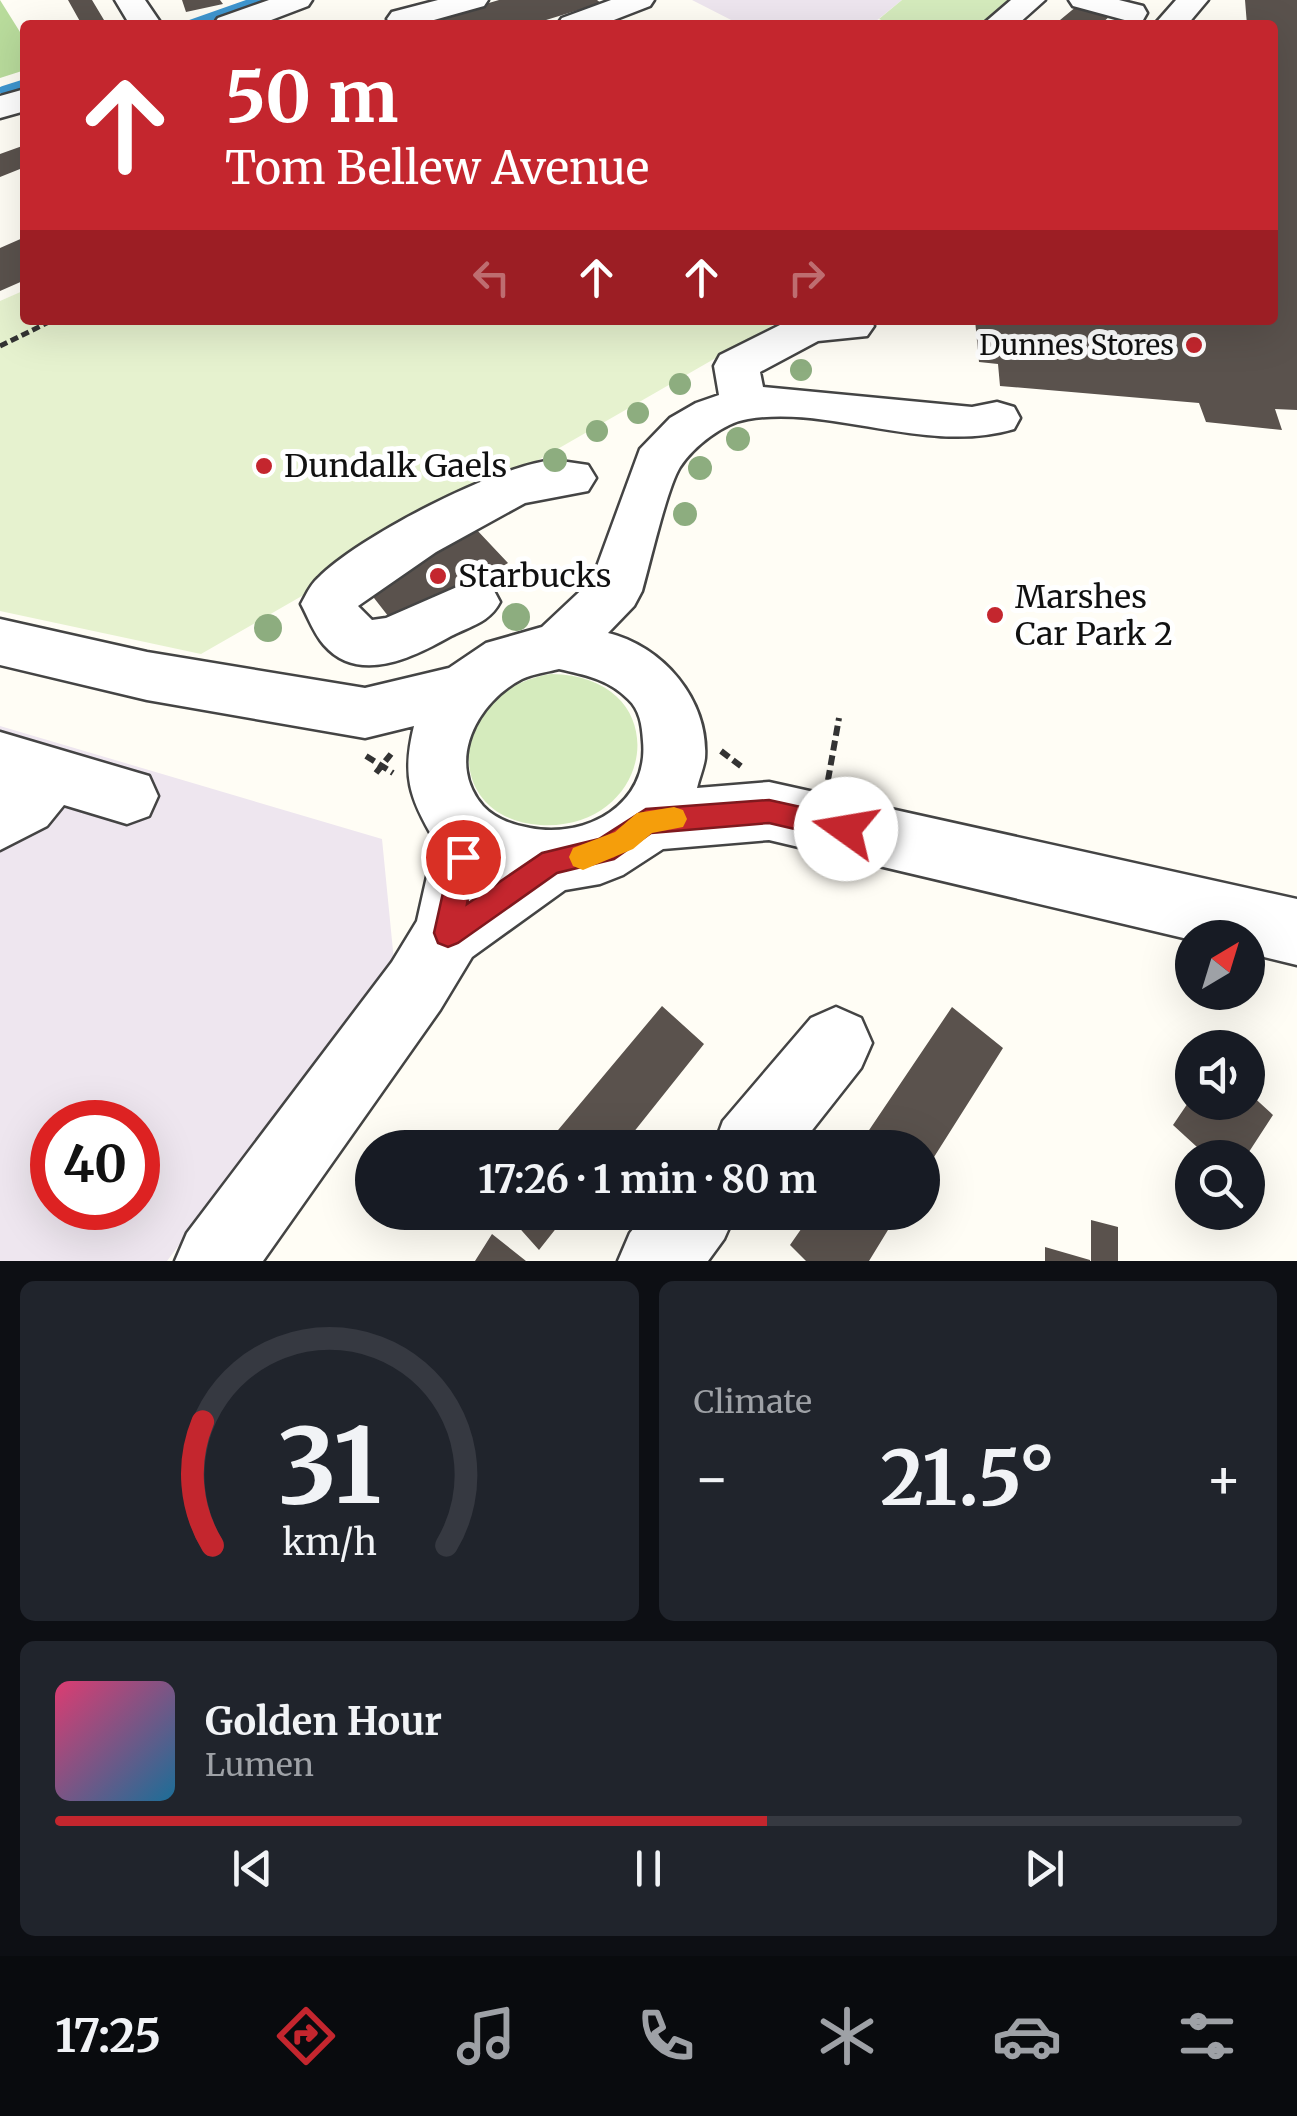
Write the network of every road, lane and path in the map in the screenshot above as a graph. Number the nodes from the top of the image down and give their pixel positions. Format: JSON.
{"nodes":[{"id":1,"x":473,"y":0,"type":"edge"},
{"id":2,"x":638,"y":0,"type":"edge"},
{"id":3,"x":1030,"y":0,"type":"edge"},
{"id":4,"x":1084,"y":0,"type":"edge"},
{"id":5,"x":1193,"y":0,"type":"edge"},
{"id":6,"x":1206,"y":0,"type":"edge"},
{"id":7,"x":1222,"y":0,"type":"edge"},
{"id":8,"x":305,"y":3,"type":"edge"},
{"id":9,"x":1132,"y":13,"type":"dead end"},
{"id":10,"x":398,"y":15,"type":"edge"},
{"id":11,"x":246,"y":20,"type":"edge"},
{"id":12,"x":585,"y":20,"type":"edge"},
{"id":13,"x":1004,"y":20,"type":"edge"},
{"id":14,"x":1175,"y":20,"type":"edge"},
{"id":15,"x":43,"y":325,"type":"edge"},
{"id":16,"x":816,"y":325,"type":"edge"},
{"id":17,"x":853,"y":325,"type":"edge"},
{"id":18,"x":0,"y":346,"type":"edge"},
{"id":19,"x":744,"y":404,"type":"junction"},
{"id":20,"x":838,"y":415,"type":"junction"},
{"id":21,"x":1008,"y":419,"type":"dead end"},
{"id":22,"x":571,"y":478,"type":"dead end"},
{"id":23,"x":614,"y":592,"type":"junction"},
{"id":24,"x":473,"y":602,"type":"dead end"},
{"id":25,"x":0,"y":642,"type":"edge"},
{"id":26,"x":559,"y":646,"type":"junction"},
{"id":27,"x":635,"y":668,"type":"junction"},
{"id":28,"x":461,"y":690,"type":"junction"},
{"id":29,"x":365,"y":713,"type":"junction"},
{"id":30,"x":839,"y":718,"type":"dead end"},
{"id":31,"x":678,"y":745,"type":"junction"},
{"id":32,"x":434,"y":762,"type":"junction"},
{"id":33,"x":26,"y":766,"type":"edge"},
{"id":34,"x":828,"y":781,"type":"dead end"},
{"id":35,"x":127,"y":796,"type":"dead end"},
{"id":36,"x":769,"y":812,"type":"junction"},
{"id":37,"x":646,"y":821,"type":"junction"},
{"id":38,"x":0,"y":822,"type":"edge"},
{"id":39,"x":468,"y":832,"type":"junction"},
{"id":40,"x":551,"y":862,"type":"junction"},
{"id":41,"x":1297,"y":932,"type":"edge"},
{"id":42,"x":448,"y":933,"type":"junction"},
{"id":43,"x":836,"y":1043,"type":"dead end"},
{"id":44,"x":765,"y":1130,"type":"edge"},
{"id":45,"x":683,"y":1230,"type":"edge"},
{"id":46,"x":215,"y":1261,"type":"edge"},
{"id":47,"x":658,"y":1261,"type":"edge"}],
"edges":[{"from":1,"to":10,"type":"street"},
{"from":2,"to":12,"type":"street"},
{"from":3,"to":13,"type":"street"},
{"from":4,"to":9,"type":"street"},
{"from":5,"to":14,"type":"street"},
{"from":6,"to":7,"type":"street"},
{"from":8,"to":11,"type":"street"},
{"from":15,"to":18,"type":"path"},
{"from":16,"to":19,"type":"street"},
{"from":17,"to":20,"type":"street"},
{"from":19,"to":20,"type":"street"},
{"from":19,"to":23,"type":"street"},
{"from":20,"to":21,"type":"street"},
{"from":22,"to":24,"type":"street"},
{"from":23,"to":26,"type":"street"},
{"from":23,"to":27,"type":"street"},
{"from":25,"to":29,"type":"street"},
{"from":26,"to":27,"type":"street"},
{"from":26,"to":28,"type":"street"},
{"from":27,"to":31,"type":"street"},
{"from":28,"to":29,"type":"street"},
{"from":28,"to":32,"type":"street"},
{"from":29,"to":32,"type":"street"},
{"from":30,"to":34,"type":"path"},
{"from":31,"to":36,"type":"street"},
{"from":31,"to":37,"type":"street"},
{"from":32,"to":39,"type":"street"},
{"from":33,"to":35,"type":"street"},
{"from":33,"to":38,"type":"street"},
{"from":36,"to":37,"type":"street"},
{"from":36,"to":41,"type":"street"},
{"from":37,"to":40,"type":"street"},
{"from":39,"to":40,"type":"street"},
{"from":39,"to":42,"type":"street"},
{"from":40,"to":42,"type":"street"},
{"from":42,"to":46,"type":"street"},
{"from":43,"to":44,"type":"street"},
{"from":45,"to":47,"type":"street"}]}
